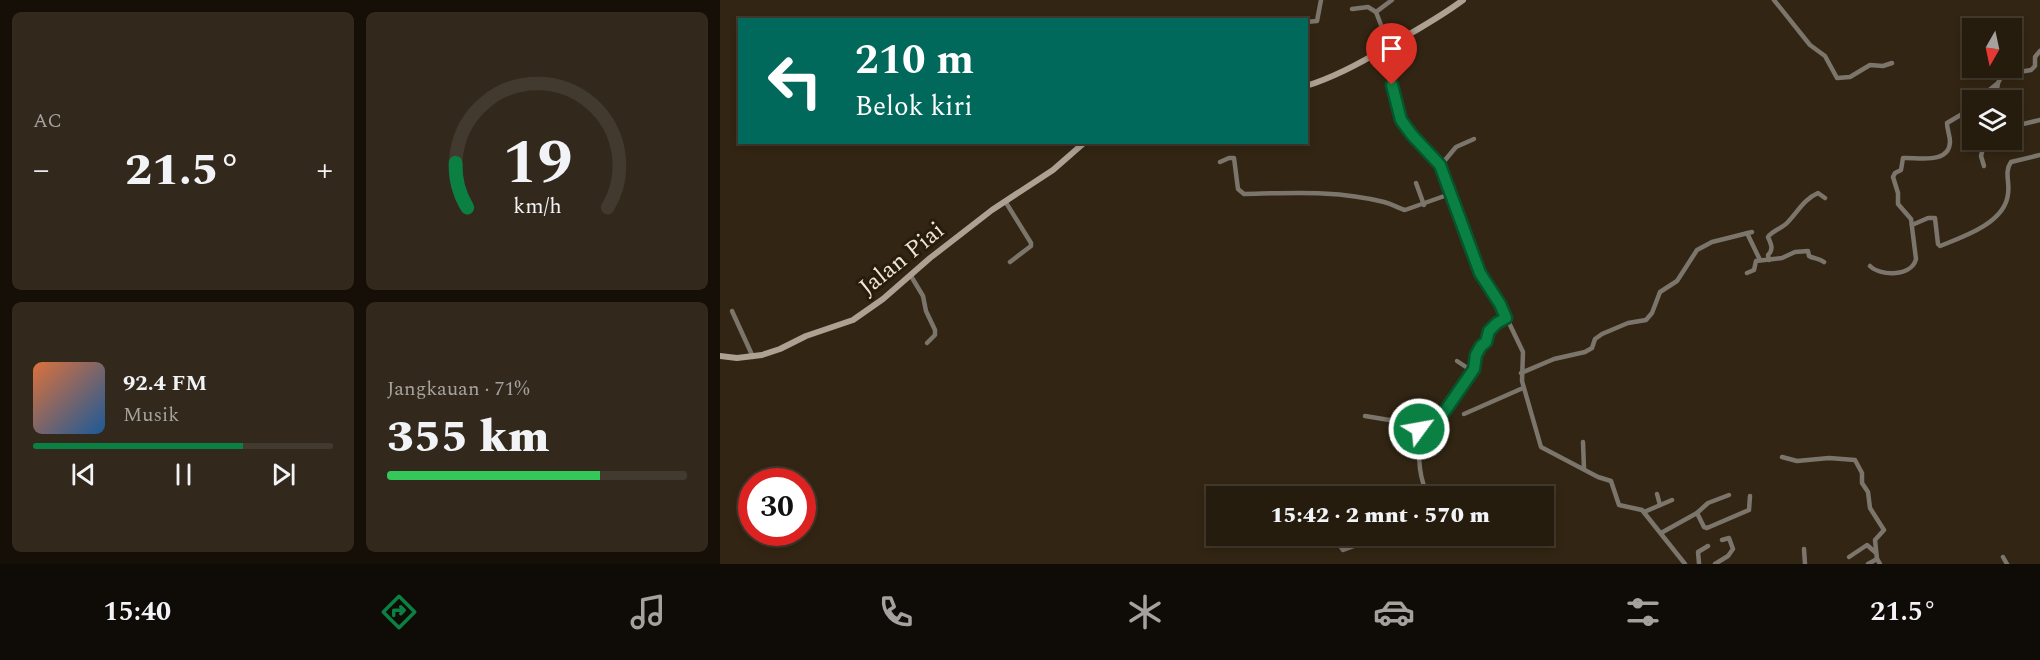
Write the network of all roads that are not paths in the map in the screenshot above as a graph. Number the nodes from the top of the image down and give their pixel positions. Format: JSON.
{"nodes":[{"id":1,"x":1321,"y":0,"type":"edge"},
{"id":2,"x":1392,"y":0,"type":"edge"},
{"id":3,"x":1463,"y":0,"type":"edge"},
{"id":4,"x":1774,"y":0,"type":"edge"},
{"id":5,"x":1352,"y":9,"type":"dead end"},
{"id":6,"x":1376,"y":12,"type":"junction"},
{"id":7,"x":1308,"y":22,"type":"edge"},
{"id":8,"x":1387,"y":48,"type":"junction"},
{"id":9,"x":2040,"y":51,"type":"edge"},
{"id":10,"x":1892,"y":63,"type":"dead end"},
{"id":11,"x":2022,"y":72,"type":"edge"},
{"id":12,"x":2001,"y":78,"type":"edge"},
{"id":13,"x":1998,"y":83,"type":"junction"},
{"id":14,"x":1308,"y":85,"type":"edge"},
{"id":15,"x":1989,"y":90,"type":"edge"},
{"id":16,"x":1997,"y":90,"type":"edge"},
{"id":17,"x":1962,"y":114,"type":"edge"},
{"id":18,"x":2040,"y":120,"type":"edge"},
{"id":19,"x":2023,"y":123,"type":"dead end"},
{"id":20,"x":1474,"y":138,"type":"dead end"},
{"id":21,"x":1083,"y":144,"type":"edge"},
{"id":22,"x":1982,"y":150,"type":"edge"},
{"id":23,"x":2040,"y":155,"type":"edge"},
{"id":24,"x":1221,"y":162,"type":"dead end"},
{"id":25,"x":1440,"y":165,"type":"junction"},
{"id":26,"x":1984,"y":166,"type":"dead end"},
{"id":27,"x":1416,"y":183,"type":"dead end"},
{"id":28,"x":1450,"y":194,"type":"junction"},
{"id":29,"x":1825,"y":198,"type":"dead end"},
{"id":30,"x":1005,"y":201,"type":"junction"},
{"id":31,"x":1424,"y":205,"type":"junction"},
{"id":32,"x":1912,"y":225,"type":"junction"},
{"id":33,"x":1760,"y":260,"type":"junction"},
{"id":34,"x":1769,"y":260,"type":"junction"},
{"id":35,"x":1010,"y":262,"type":"dead end"},
{"id":36,"x":1824,"y":262,"type":"dead end"},
{"id":37,"x":1870,"y":266,"type":"dead end"},
{"id":38,"x":1747,"y":273,"type":"dead end"},
{"id":39,"x":911,"y":276,"type":"junction"},
{"id":40,"x":732,"y":311,"type":"dead end"},
{"id":41,"x":1506,"y":318,"type":"junction"},
{"id":42,"x":927,"y":343,"type":"dead end"},
{"id":43,"x":720,"y":356,"type":"edge"},
{"id":44,"x":753,"y":357,"type":"junction"},
{"id":45,"x":1457,"y":361,"type":"dead end"},
{"id":46,"x":1472,"y":371,"type":"junction"},
{"id":47,"x":1521,"y":373,"type":"junction"},
{"id":48,"x":1523,"y":388,"type":"junction"},
{"id":49,"x":1464,"y":414,"type":"dead end"},
{"id":50,"x":1365,"y":416,"type":"dead end"},
{"id":51,"x":1420,"y":425,"type":"junction"},
{"id":52,"x":1404,"y":441,"type":"dead end"},
{"id":53,"x":1419,"y":441,"type":"junction"},
{"id":54,"x":1583,"y":442,"type":"dead end"},
{"id":55,"x":1782,"y":457,"type":"dead end"},
{"id":56,"x":1584,"y":469,"type":"junction"},
{"id":57,"x":1425,"y":486,"type":"edge"},
{"id":58,"x":1657,"y":494,"type":"dead end"},
{"id":59,"x":1729,"y":495,"type":"dead end"},
{"id":60,"x":1750,"y":496,"type":"dead end"},
{"id":61,"x":1672,"y":500,"type":"dead end"},
{"id":62,"x":1660,"y":505,"type":"junction"},
{"id":63,"x":1644,"y":512,"type":"junction"},
{"id":64,"x":1697,"y":513,"type":"junction"},
{"id":65,"x":1661,"y":532,"type":"junction"},
{"id":66,"x":1722,"y":540,"type":"dead end"},
{"id":67,"x":1339,"y":546,"type":"edge"},
{"id":68,"x":1353,"y":546,"type":"edge"},
{"id":69,"x":1708,"y":546,"type":"dead end"},
{"id":70,"x":1804,"y":549,"type":"dead end"},
{"id":71,"x":1875,"y":552,"type":"junction"},
{"id":72,"x":1849,"y":557,"type":"dead end"},
{"id":73,"x":2003,"y":557,"type":"dead end"},
{"id":74,"x":1878,"y":561,"type":"edge"},
{"id":75,"x":1685,"y":564,"type":"edge"},
{"id":76,"x":1699,"y":564,"type":"edge"},
{"id":77,"x":1715,"y":564,"type":"edge"},
{"id":78,"x":1805,"y":564,"type":"edge"},
{"id":79,"x":1868,"y":564,"type":"edge"},
{"id":80,"x":2007,"y":564,"type":"edge"}],
"edges":[{"from":1,"to":7,"type":"street"},
{"from":2,"to":6,"type":"street"},
{"from":3,"to":8,"type":"street"},
{"from":4,"to":10,"type":"street"},
{"from":5,"to":6,"type":"street"},
{"from":6,"to":8,"type":"street"},
{"from":8,"to":14,"type":"street"},
{"from":8,"to":25,"type":"street"},
{"from":9,"to":11,"type":"street"},
{"from":12,"to":13,"type":"street"},
{"from":13,"to":15,"type":"street"},
{"from":13,"to":16,"type":"street"},
{"from":17,"to":32,"type":"street"},
{"from":18,"to":19,"type":"street"},
{"from":20,"to":25,"type":"street"},
{"from":21,"to":30,"type":"street","name":"Jalan Piai"},
{"from":22,"to":26,"type":"street"},
{"from":23,"to":32,"type":"street"},
{"from":24,"to":31,"type":"street"},
{"from":25,"to":28,"type":"street"},
{"from":27,"to":31,"type":"street"},
{"from":28,"to":31,"type":"street"},
{"from":28,"to":41,"type":"street"},
{"from":29,"to":34,"type":"street"},
{"from":30,"to":35,"type":"street"},
{"from":30,"to":39,"type":"street","name":"Jalan Piai"},
{"from":32,"to":37,"type":"street"},
{"from":33,"to":34,"type":"street"},
{"from":33,"to":38,"type":"street"},
{"from":33,"to":47,"type":"street"},
{"from":34,"to":36,"type":"street"},
{"from":39,"to":42,"type":"street"},
{"from":39,"to":44,"type":"street","name":"Jalan Piai"},
{"from":40,"to":44,"type":"street"},
{"from":41,"to":46,"type":"street"},
{"from":41,"to":47,"type":"street"},
{"from":43,"to":44,"type":"street","name":"Jalan Piai"},
{"from":45,"to":46,"type":"street"},
{"from":46,"to":51,"type":"street"},
{"from":47,"to":48,"type":"street"},
{"from":48,"to":49,"type":"street"},
{"from":48,"to":56,"type":"street"},
{"from":50,"to":51,"type":"street"},
{"from":51,"to":53,"type":"street"},
{"from":52,"to":53,"type":"street"},
{"from":53,"to":57,"type":"street"},
{"from":54,"to":56,"type":"street"},
{"from":55,"to":71,"type":"street"},
{"from":56,"to":63,"type":"street"},
{"from":58,"to":62,"type":"street"},
{"from":59,"to":64,"type":"street"},
{"from":60,"to":64,"type":"street"},
{"from":61,"to":62,"type":"street"},
{"from":62,"to":63,"type":"street"},
{"from":63,"to":65,"type":"street"},
{"from":64,"to":65,"type":"street"},
{"from":65,"to":75,"type":"street"},
{"from":66,"to":77,"type":"street"},
{"from":67,"to":68,"type":"street"},
{"from":69,"to":76,"type":"street"},
{"from":70,"to":78,"type":"street"},
{"from":71,"to":72,"type":"street"},
{"from":71,"to":74,"type":"street"},
{"from":73,"to":80,"type":"street"},
{"from":74,"to":79,"type":"street"}]}
